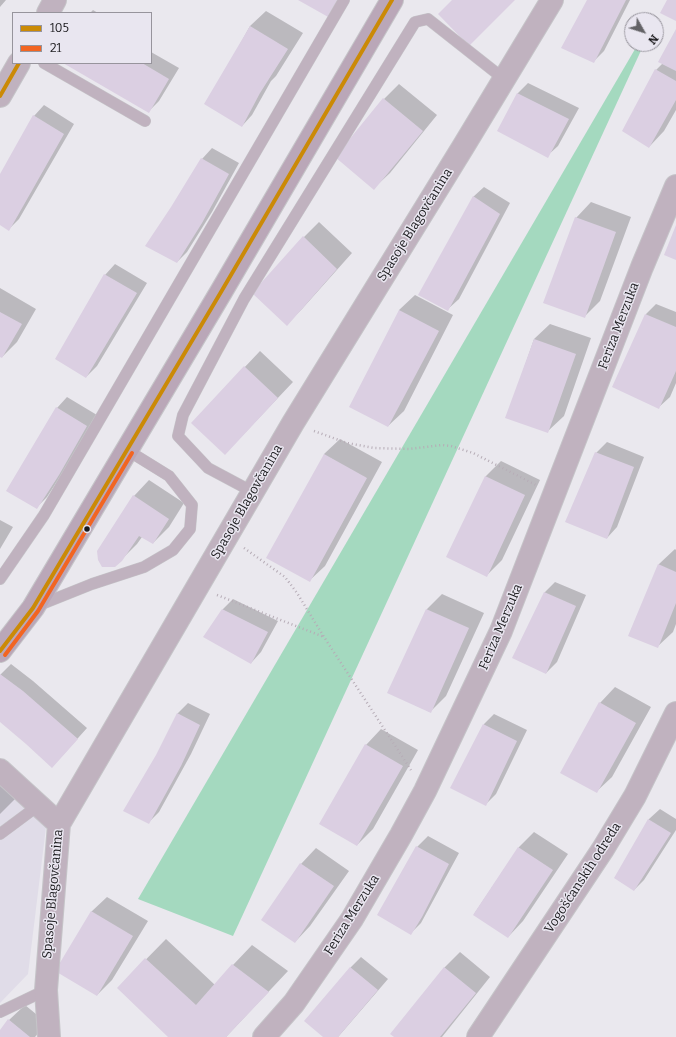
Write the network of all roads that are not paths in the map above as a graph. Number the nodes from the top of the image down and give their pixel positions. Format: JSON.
{"nodes":[{"id":1,"x":55,"y":0,"type":"edge"},
{"id":2,"x":344,"y":0,"type":"edge"},
{"id":3,"x":392,"y":0,"type":"edge"},
{"id":4,"x":552,"y":0,"type":"edge"},
{"id":5,"x":49,"y":12,"type":"edge"},
{"id":6,"x":18,"y":64,"type":"edge"},
{"id":7,"x":46,"y":64,"type":"edge"},
{"id":8,"x":504,"y":79,"type":"junction"},
{"id":9,"x":0,"y":96,"type":"edge"},
{"id":10,"x":145,"y":121,"type":"dead end"},
{"id":11,"x":676,"y":186,"type":"edge"},
{"id":12,"x":127,"y":450,"type":"junction"},
{"id":13,"x":253,"y":492,"type":"junction"},
{"id":14,"x":0,"y":579,"type":"edge"},
{"id":15,"x":33,"y":608,"type":"junction"},
{"id":16,"x":0,"y":651,"type":"edge"},
{"id":17,"x":676,"y":713,"type":"edge"},
{"id":18,"x":0,"y":770,"type":"edge"},
{"id":19,"x":39,"y":805,"type":"junction"},
{"id":20,"x":59,"y":824,"type":"junction"},
{"id":21,"x":0,"y":834,"type":"edge"},
{"id":22,"x":46,"y":990,"type":"junction"},
{"id":23,"x":0,"y":1012,"type":"edge"},
{"id":24,"x":49,"y":1037,"type":"edge"},
{"id":25,"x":264,"y":1037,"type":"edge"},
{"id":26,"x":478,"y":1037,"type":"edge"}],
"edges":[{"from":1,"to":5,"type":"street"},
{"from":2,"to":14,"type":"lane"},
{"from":3,"to":12,"type":"main road"},
{"from":4,"to":8,"type":"street","name":"Spasoje Blagovčanina"},
{"from":6,"to":9,"type":"street"},
{"from":7,"to":10,"type":"lane"},
{"from":8,"to":13,"type":"street","name":"Spasoje Blagovčanina"},
{"from":8,"to":13,"type":"lane"},
{"from":11,"to":25,"type":"street","name":"Feriza Merzuka"},
{"from":12,"to":15,"type":"main road"},
{"from":12,"to":15,"type":"lane"},
{"from":13,"to":20,"type":"street","name":"Spasoje Blagovčanina"},
{"from":15,"to":16,"type":"main road"},
{"from":17,"to":26,"type":"street","name":"Vogošćanskih odreda"},
{"from":18,"to":19,"type":"street"},
{"from":19,"to":20,"type":"street"},
{"from":19,"to":21,"type":"lane"},
{"from":20,"to":22,"type":"street","name":"Spasoje Blagovčanina"},
{"from":22,"to":23,"type":"lane"},
{"from":22,"to":24,"type":"street","name":"Spasoje Blagovčanina"}]}
